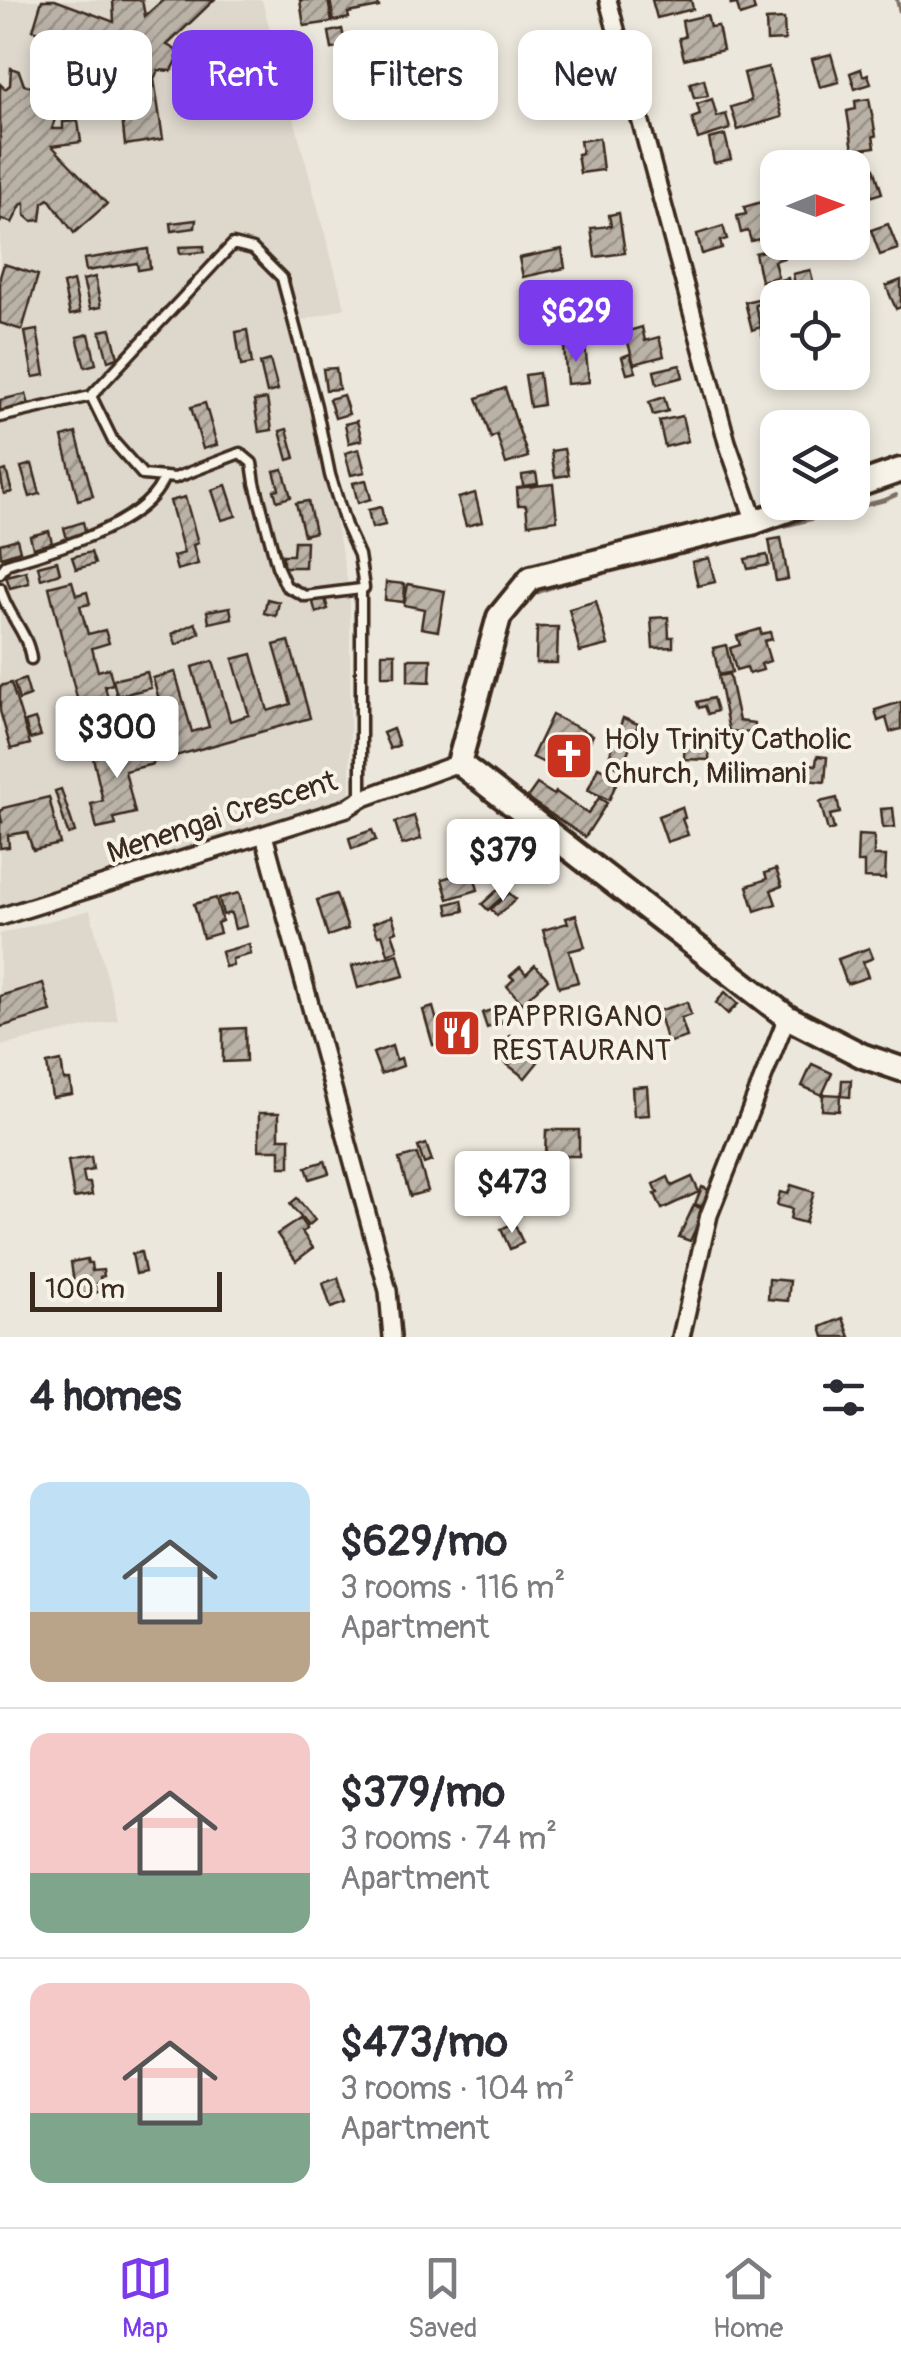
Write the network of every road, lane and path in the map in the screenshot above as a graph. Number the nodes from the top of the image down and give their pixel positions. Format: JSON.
{"nodes":[{"id":1,"x":608,"y":0,"type":"edge"},
{"id":2,"x":91,"y":396,"type":"junction"},
{"id":3,"x":0,"y":417,"type":"edge"},
{"id":4,"x":901,"y":470,"type":"edge"},
{"id":5,"x":164,"y":477,"type":"junction"},
{"id":6,"x":870,"y":481,"type":"edge"},
{"id":7,"x":760,"y":520,"type":"edge"},
{"id":8,"x":755,"y":522,"type":"junction"},
{"id":9,"x":4,"y":562,"type":"edge"},
{"id":10,"x":0,"y":573,"type":"edge"},
{"id":11,"x":0,"y":588,"type":"edge"},
{"id":12,"x":361,"y":589,"type":"junction"},
{"id":13,"x":31,"y":659,"type":"dead end"},
{"id":14,"x":459,"y":763,"type":"junction"},
{"id":15,"x":362,"y":799,"type":"junction"},
{"id":16,"x":264,"y":835,"type":"junction"},
{"id":17,"x":0,"y":918,"type":"edge"},
{"id":18,"x":787,"y":1017,"type":"junction"},
{"id":19,"x":901,"y":1069,"type":"edge"},
{"id":20,"x":392,"y":1337,"type":"edge"},
{"id":21,"x":682,"y":1337,"type":"edge"}],
"edges":[{"from":1,"to":8,"type":"street"},
{"from":2,"to":3,"type":"lane"},
{"from":2,"to":5,"type":"lane"},
{"from":2,"to":12,"type":"lane"},
{"from":4,"to":6,"type":"street"},
{"from":5,"to":9,"type":"lane"},
{"from":5,"to":12,"type":"lane"},
{"from":7,"to":8,"type":"street"},
{"from":8,"to":14,"type":"street"},
{"from":9,"to":10,"type":"lane"},
{"from":11,"to":13,"type":"lane"},
{"from":12,"to":15,"type":"lane"},
{"from":14,"to":15,"type":"street","name":"Menengai Crescent"},
{"from":14,"to":18,"type":"street"},
{"from":15,"to":16,"type":"street","name":"Menengai Crescent"},
{"from":16,"to":17,"type":"street","name":"Menengai Crescent"},
{"from":16,"to":20,"type":"street"},
{"from":18,"to":19,"type":"street"},
{"from":18,"to":21,"type":"street"}]}
